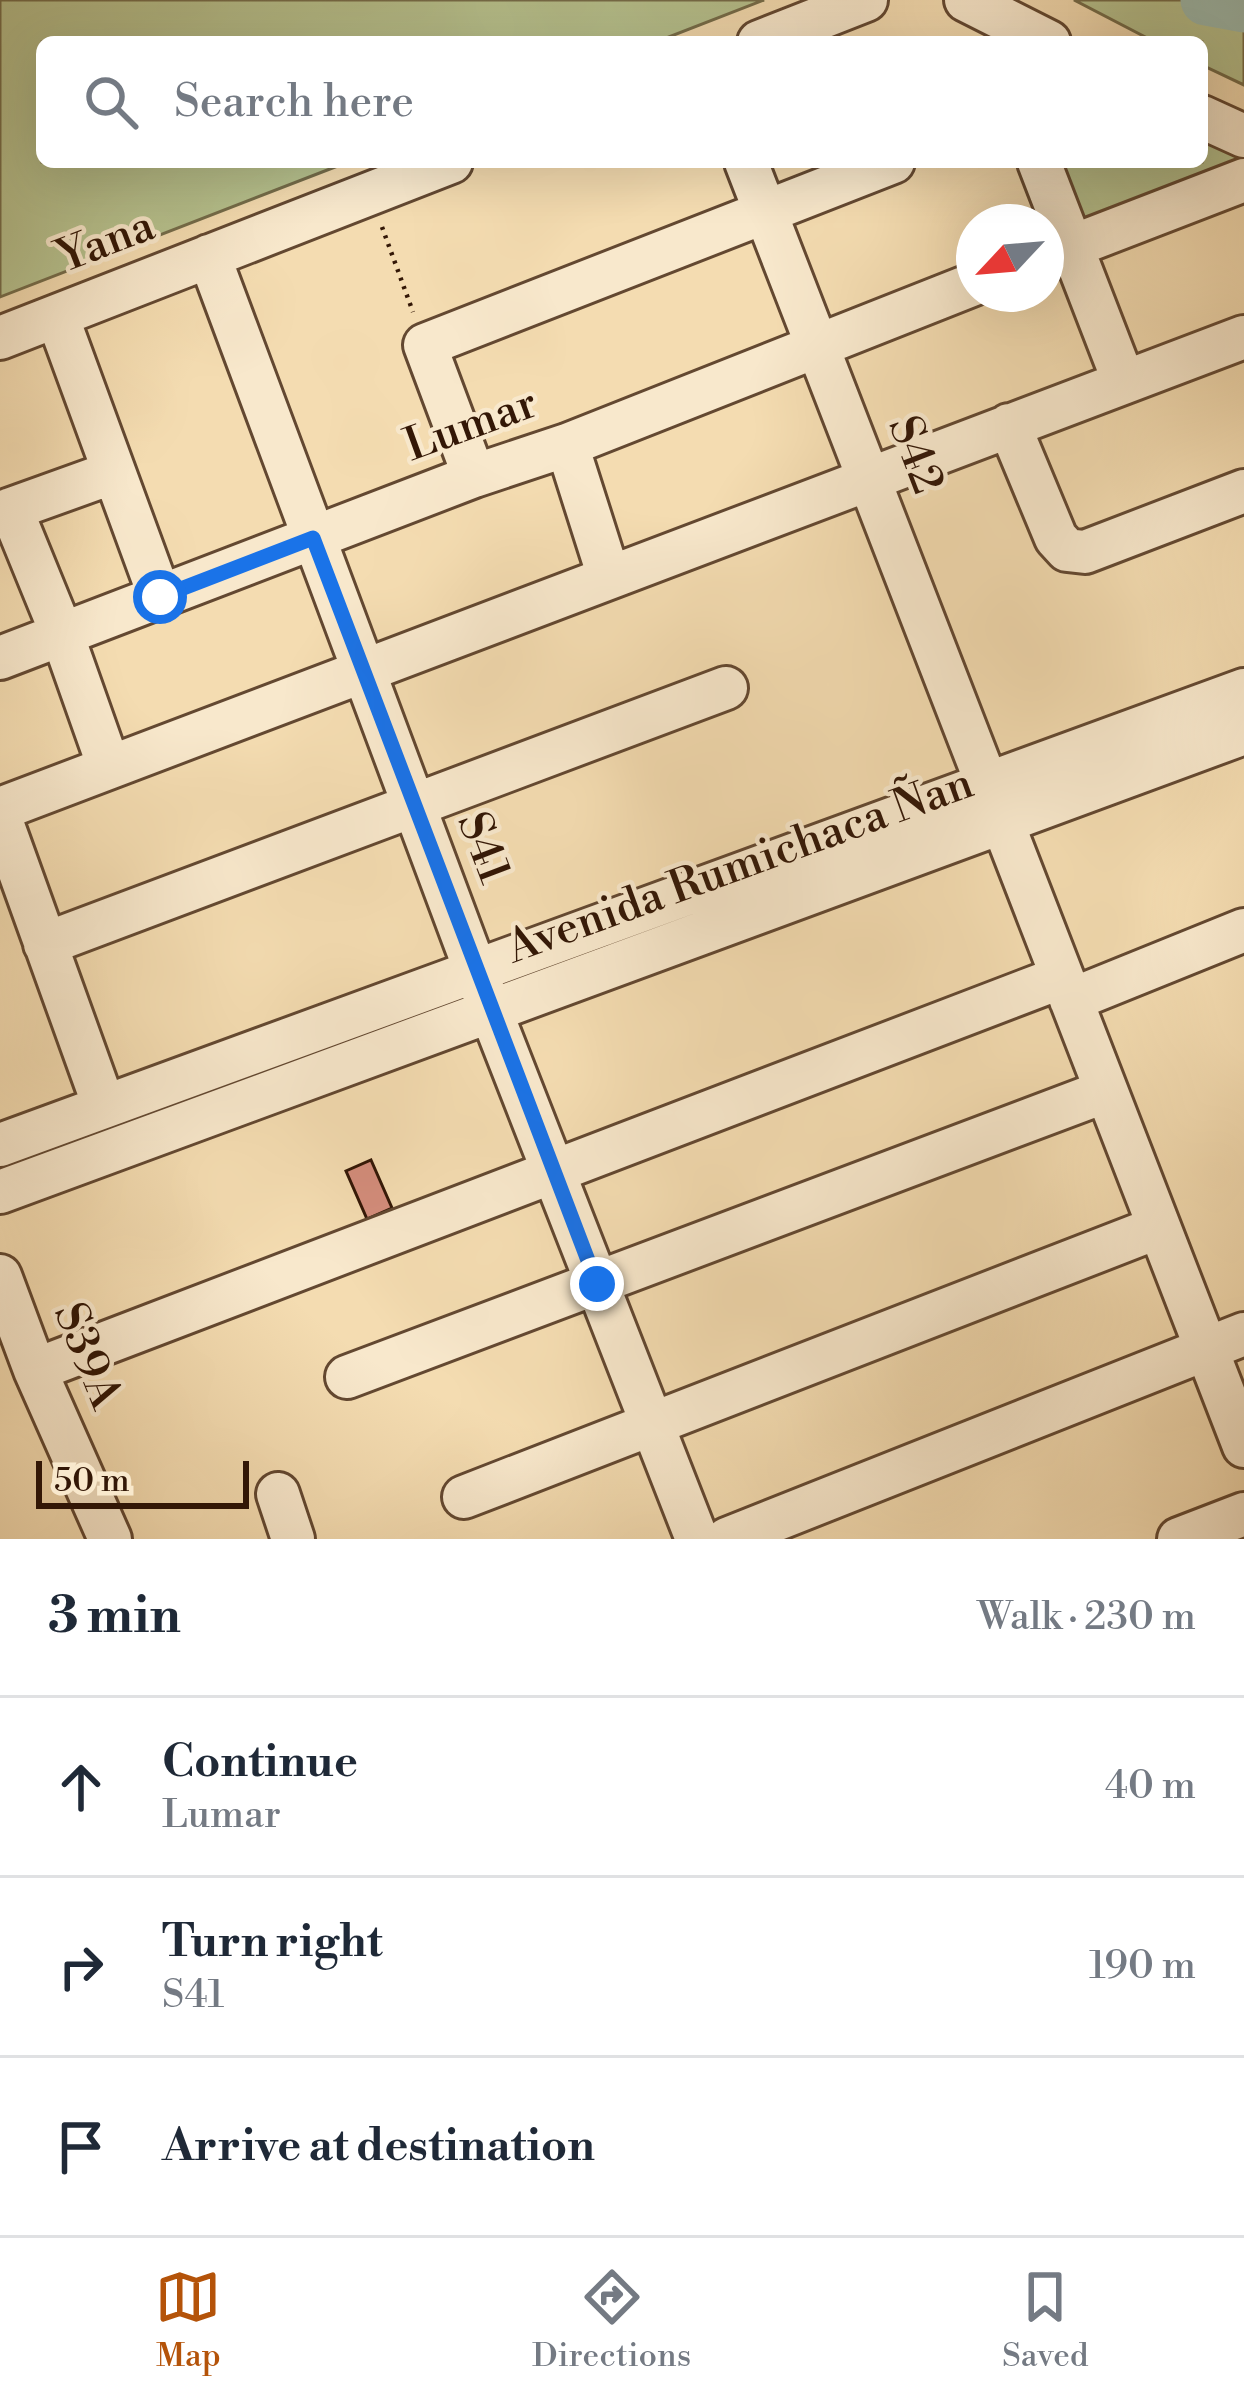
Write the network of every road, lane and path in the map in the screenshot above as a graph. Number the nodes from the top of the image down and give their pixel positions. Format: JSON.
{"nodes":[{"id":1,"x":866,"y":0,"type":"edge"},
{"id":2,"x":966,"y":0,"type":"edge"},
{"id":3,"x":773,"y":36,"type":"edge"},
{"id":4,"x":1037,"y":36,"type":"edge"},
{"id":5,"x":1208,"y":120,"type":"edge"},
{"id":6,"x":1244,"y":136,"type":"edge"},
{"id":7,"x":436,"y":168,"type":"edge"},
{"id":8,"x":748,"y":168,"type":"edge"},
{"id":9,"x":878,"y":168,"type":"edge"},
{"id":10,"x":1040,"y":168,"type":"edge"},
{"id":11,"x":1244,"y":180,"type":"edge"},
{"id":12,"x":370,"y":194,"type":"junction"},
{"id":13,"x":1048,"y":204,"type":"edge"},
{"id":14,"x":767,"y":214,"type":"junction"},
{"id":15,"x":1064,"y":250,"type":"edge"},
{"id":16,"x":209,"y":256,"type":"junction"},
{"id":17,"x":1064,"y":264,"type":"edge"},
{"id":18,"x":956,"y":291,"type":"edge"},
{"id":19,"x":57,"y":316,"type":"junction"},
{"id":20,"x":1244,"y":337,"type":"edge"},
{"id":21,"x":0,"y":338,"type":"edge"},
{"id":22,"x":817,"y":344,"type":"junction"},
{"id":23,"x":425,"y":345,"type":"junction"},
{"id":24,"x":1124,"y":382,"type":"junction"},
{"id":25,"x":1009,"y":425,"type":"junction"},
{"id":26,"x":566,"y":445,"type":"junction"},
{"id":27,"x":114,"y":472,"type":"junction"},
{"id":28,"x":474,"y":476,"type":"junction"},
{"id":29,"x":869,"y":478,"type":"junction"},
{"id":30,"x":1244,"y":491,"type":"edge"},
{"id":31,"x":5,"y":511,"type":"edge"},
{"id":32,"x":313,"y":538,"type":"junction"},
{"id":33,"x":609,"y":577,"type":"junction"},
{"id":34,"x":160,"y":597,"type":"junction"},
{"id":35,"x":62,"y":634,"type":"junction"},
{"id":36,"x":0,"y":658,"type":"edge"},
{"id":37,"x":362,"y":669,"type":"junction"},
{"id":38,"x":726,"y":688,"type":"dead end"},
{"id":39,"x":1244,"y":690,"type":"edge"},
{"id":40,"x":1244,"y":733,"type":"edge"},
{"id":41,"x":110,"y":767,"type":"junction"},
{"id":42,"x":987,"y":784,"type":"junction"},
{"id":43,"x":413,"y":806,"type":"junction"},
{"id":44,"x":0,"y":813,"type":"edge"},
{"id":45,"x":1003,"y":824,"type":"junction"},
{"id":46,"x":1241,"y":941,"type":"edge"},
{"id":47,"x":46,"y":944,"type":"junction"},
{"id":48,"x":474,"y":968,"type":"junction"},
{"id":49,"x":1067,"y":988,"type":"junction"},
{"id":50,"x":491,"y":1012,"type":"junction"},
{"id":51,"x":1106,"y":1091,"type":"junction"},
{"id":52,"x":104,"y":1106,"type":"junction"},
{"id":53,"x":0,"y":1145,"type":"edge"},
{"id":54,"x":553,"y":1170,"type":"junction"},
{"id":55,"x":0,"y":1192,"type":"edge"},
{"id":56,"x":1159,"y":1226,"type":"junction"},
{"id":57,"x":0,"y":1276,"type":"edge"},
{"id":58,"x":597,"y":1284,"type":"junction"},
{"id":59,"x":1225,"y":1342,"type":"edge"},
{"id":60,"x":35,"y":1370,"type":"junction"},
{"id":61,"x":347,"y":1377,"type":"dead end"},
{"id":62,"x":652,"y":1423,"type":"junction"},
{"id":63,"x":1244,"y":1446,"type":"edge"},
{"id":64,"x":278,"y":1494,"type":"dead end"},
{"id":65,"x":464,"y":1497,"type":"dead end"},
{"id":66,"x":1244,"y":1514,"type":"edge"},
{"id":67,"x":110,"y":1539,"type":"edge"},
{"id":68,"x":293,"y":1539,"type":"edge"},
{"id":69,"x":697,"y":1539,"type":"edge"},
{"id":70,"x":727,"y":1539,"type":"edge"},
{"id":71,"x":1179,"y":1539,"type":"edge"}],
"edges":[{"from":1,"to":3,"type":"street"},
{"from":2,"to":4,"type":"street"},
{"from":5,"to":6,"type":"street"},
{"from":7,"to":12,"type":"street","name":"Yana"},
{"from":8,"to":14,"type":"street","name":"S42"},
{"from":9,"to":14,"type":"street"},
{"from":10,"to":13,"type":"street"},
{"from":11,"to":15,"type":"street"},
{"from":12,"to":16,"type":"street","name":"Yana"},
{"from":12,"to":23,"type":"path"},
{"from":14,"to":22,"type":"street","name":"S42"},
{"from":14,"to":23,"type":"street"},
{"from":16,"to":19,"type":"street","name":"Yana"},
{"from":16,"to":32,"type":"street","name":"S41"},
{"from":17,"to":24,"type":"street"},
{"from":18,"to":22,"type":"street","name":"Lumar"},
{"from":19,"to":21,"type":"street","name":"Yana"},
{"from":19,"to":27,"type":"street"},
{"from":20,"to":24,"type":"street"},
{"from":22,"to":26,"type":"street","name":"Lumar"},
{"from":22,"to":29,"type":"street","name":"S42"},
{"from":23,"to":28,"type":"street"},
{"from":24,"to":25,"type":"street"},
{"from":25,"to":29,"type":"street"},
{"from":25,"to":30,"type":"street"},
{"from":26,"to":28,"type":"street","name":"Lumar"},
{"from":26,"to":33,"type":"street"},
{"from":27,"to":31,"type":"street"},
{"from":27,"to":34,"type":"street"},
{"from":28,"to":32,"type":"street","name":"Lumar"},
{"from":29,"to":33,"type":"street"},
{"from":29,"to":42,"type":"street","name":"S42"},
{"from":31,"to":35,"type":"street"},
{"from":32,"to":34,"type":"street","name":"Lumar"},
{"from":32,"to":37,"type":"street","name":"S41"},
{"from":33,"to":37,"type":"street"},
{"from":34,"to":35,"type":"street","name":"Lumar"},
{"from":35,"to":36,"type":"street","name":"Lumar"},
{"from":35,"to":41,"type":"street"},
{"from":37,"to":41,"type":"street"},
{"from":37,"to":43,"type":"street","name":"S41"},
{"from":38,"to":43,"type":"street"},
{"from":39,"to":42,"type":"street","name":"Avenida Rumichaca Ñan"},
{"from":40,"to":45,"type":"street","name":"Avenida Rumichaca Ñan"},
{"from":41,"to":44,"type":"street"},
{"from":42,"to":48,"type":"street","name":"Avenida Rumichaca Ñan"},
{"from":43,"to":47,"type":"street"},
{"from":43,"to":48,"type":"street","name":"S41"},
{"from":44,"to":47,"type":"street"},
{"from":45,"to":49,"type":"street"},
{"from":45,"to":50,"type":"street","name":"Avenida Rumichaca Ñan"},
{"from":46,"to":49,"type":"street"},
{"from":47,"to":52,"type":"street"},
{"from":48,"to":50,"type":"street","name":"S41"},
{"from":48,"to":52,"type":"street","name":"Avenida Rumichaca Ñan"},
{"from":49,"to":51,"type":"street"},
{"from":49,"to":54,"type":"street"},
{"from":50,"to":54,"type":"street","name":"S41"},
{"from":50,"to":55,"type":"street","name":"Avenida Rumichaca Ñan"},
{"from":51,"to":56,"type":"street"},
{"from":51,"to":58,"type":"street"},
{"from":52,"to":53,"type":"street","name":"Avenida Rumichaca Ñan"},
{"from":54,"to":58,"type":"street","name":"S41"},
{"from":54,"to":60,"type":"street"},
{"from":56,"to":59,"type":"street"},
{"from":56,"to":62,"type":"street"},
{"from":57,"to":60,"type":"street","name":"S39A"},
{"from":58,"to":61,"type":"street"},
{"from":58,"to":62,"type":"street","name":"S41"},
{"from":59,"to":63,"type":"street"},
{"from":59,"to":70,"type":"street"},
{"from":60,"to":67,"type":"street","name":"S39A"},
{"from":62,"to":65,"type":"street"},
{"from":62,"to":69,"type":"street","name":"S41"},
{"from":64,"to":68,"type":"street"},
{"from":66,"to":71,"type":"street"}]}
